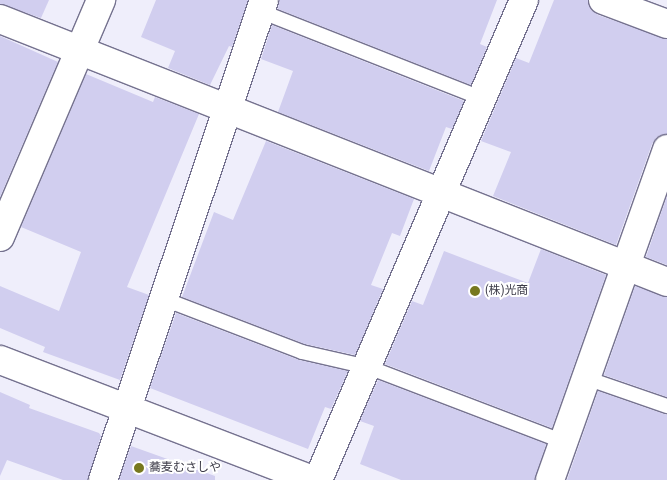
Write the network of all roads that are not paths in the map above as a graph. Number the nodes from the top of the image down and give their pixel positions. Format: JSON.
{"nodes":[{"id":1,"x":101,"y":0,"type":"edge"},
{"id":2,"x":524,"y":0,"type":"edge"},
{"id":3,"x":604,"y":0,"type":"edge"},
{"id":4,"x":262,"y":6,"type":"edge"},
{"id":5,"x":0,"y":19,"type":"edge"},
{"id":6,"x":667,"y":24,"type":"edge"},
{"id":7,"x":80,"y":52,"type":"junction"},
{"id":8,"x":483,"y":99,"type":"junction"},
{"id":9,"x":230,"y":112,"type":"junction"},
{"id":10,"x":667,"y":149,"type":"edge"},
{"id":11,"x":442,"y":196,"type":"junction"},
{"id":12,"x":0,"y":237,"type":"edge"},
{"id":13,"x":626,"y":267,"type":"junction"},
{"id":14,"x":667,"y":282,"type":"edge"},
{"id":15,"x":164,"y":299,"type":"junction"},
{"id":16,"x":0,"y":360,"type":"edge"},
{"id":17,"x":368,"y":367,"type":"junction"},
{"id":18,"x":586,"y":378,"type":"junction"},
{"id":19,"x":667,"y":406,"type":"edge"},
{"id":20,"x":127,"y":409,"type":"junction"},
{"id":21,"x":564,"y":442,"type":"junction"},
{"id":22,"x":104,"y":480,"type":"edge"},
{"id":23,"x":312,"y":480,"type":"edge"},
{"id":24,"x":318,"y":480,"type":"edge"},
{"id":25,"x":550,"y":480,"type":"edge"}],
"edges":[{"from":1,"to":7,"type":"street"},
{"from":2,"to":8,"type":"street"},
{"from":3,"to":6,"type":"street"},
{"from":4,"to":8,"type":"lane"},
{"from":4,"to":9,"type":"street"},
{"from":5,"to":7,"type":"street"},
{"from":7,"to":9,"type":"street"},
{"from":7,"to":12,"type":"street"},
{"from":8,"to":11,"type":"street"},
{"from":9,"to":11,"type":"street"},
{"from":9,"to":15,"type":"street"},
{"from":10,"to":13,"type":"street"},
{"from":11,"to":13,"type":"street"},
{"from":11,"to":17,"type":"street"},
{"from":13,"to":14,"type":"street"},
{"from":13,"to":18,"type":"street"},
{"from":15,"to":17,"type":"lane"},
{"from":15,"to":20,"type":"street"},
{"from":16,"to":20,"type":"street"},
{"from":17,"to":21,"type":"lane"},
{"from":17,"to":24,"type":"street"},
{"from":18,"to":19,"type":"lane"},
{"from":18,"to":21,"type":"street"},
{"from":20,"to":22,"type":"street"},
{"from":20,"to":23,"type":"street"},
{"from":21,"to":25,"type":"street"}]}
